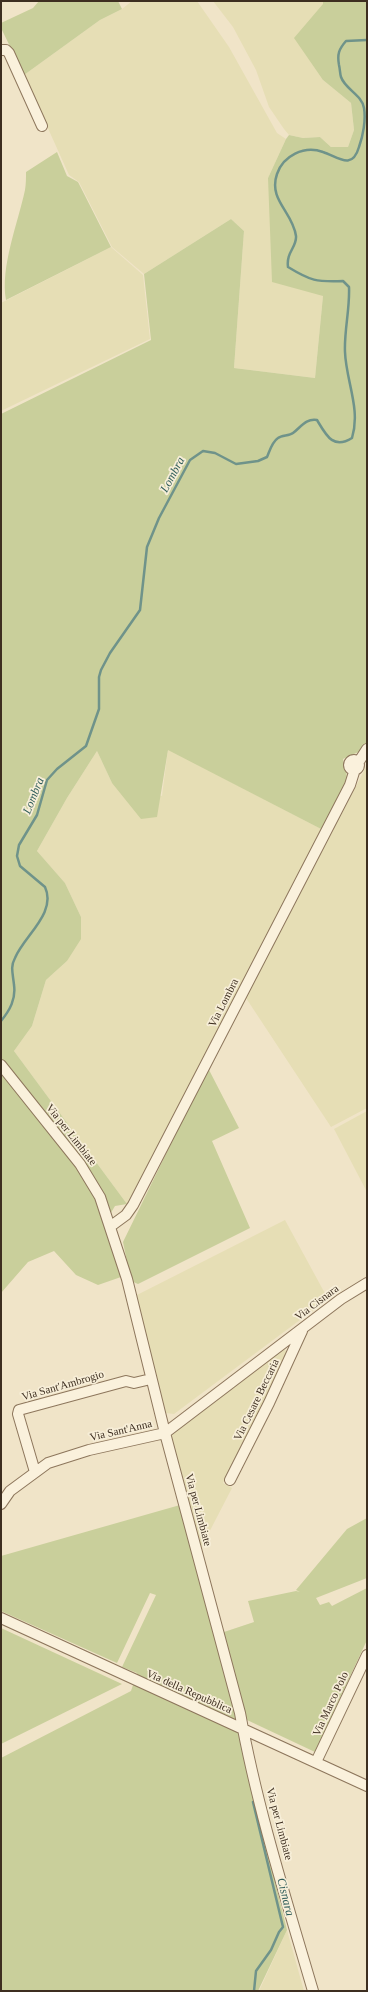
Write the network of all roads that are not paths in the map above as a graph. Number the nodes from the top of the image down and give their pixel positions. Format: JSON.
{"nodes":[{"id":1,"x":1,"y":50,"type":"edge"},
{"id":2,"x":42,"y":126,"type":"dead end"},
{"id":3,"x":366,"y":751,"type":"edge"},
{"id":4,"x":1,"y":1065,"type":"edge"},
{"id":5,"x":111,"y":1226,"type":"junction"},
{"id":6,"x":367,"y":1283,"type":"edge"},
{"id":7,"x":303,"y":1329,"type":"junction"},
{"id":8,"x":283,"y":1344,"type":"joint"},
{"id":9,"x":151,"y":1379,"type":"junction"},
{"id":10,"x":165,"y":1433,"type":"junction"},
{"id":11,"x":35,"y":1472,"type":"junction"},
{"id":12,"x":230,"y":1480,"type":"dead end"},
{"id":13,"x":1,"y":1504,"type":"edge"},
{"id":14,"x":1,"y":1618,"type":"edge"},
{"id":15,"x":367,"y":1655,"type":"edge"},
{"id":16,"x":243,"y":1729,"type":"junction"},
{"id":17,"x":316,"y":1762,"type":"junction"},
{"id":18,"x":367,"y":1786,"type":"edge"},
{"id":19,"x":313,"y":1991,"type":"edge"}],
"edges":[{"from":1,"to":2,"type":"street"},
{"from":3,"to":5,"type":"street","name":"Via Lombra"},
{"from":4,"to":5,"type":"street","name":"Via per Limbiate"},
{"from":5,"to":9,"type":"street","name":"Via per Limbiate"},
{"from":6,"to":7,"type":"street","name":"Via Cisnara"},
{"from":7,"to":8,"type":"street","name":"Via Cisnara"},
{"from":7,"to":12,"type":"street","name":"Via Cesare Beccaria"},
{"from":8,"to":10,"type":"street","name":"Via Sant'Anna"},
{"from":9,"to":10,"type":"street","name":"Via per Limbiate"},
{"from":9,"to":11,"type":"street","name":"Via Sant'Ambrogio"},
{"from":10,"to":11,"type":"street","name":"Via Sant'Anna"},
{"from":10,"to":16,"type":"street","name":"Via per Limbiate"},
{"from":11,"to":13,"type":"street","name":"Via Sant'Anna"},
{"from":14,"to":16,"type":"street","name":"Via della Repubblica"},
{"from":15,"to":17,"type":"street","name":"Via Marco Polo"},
{"from":16,"to":17,"type":"street","name":"Via della Repubblica"},
{"from":16,"to":19,"type":"street","name":"Via per Limbiate"},
{"from":17,"to":18,"type":"street","name":"Via della Repubblica"}]}
